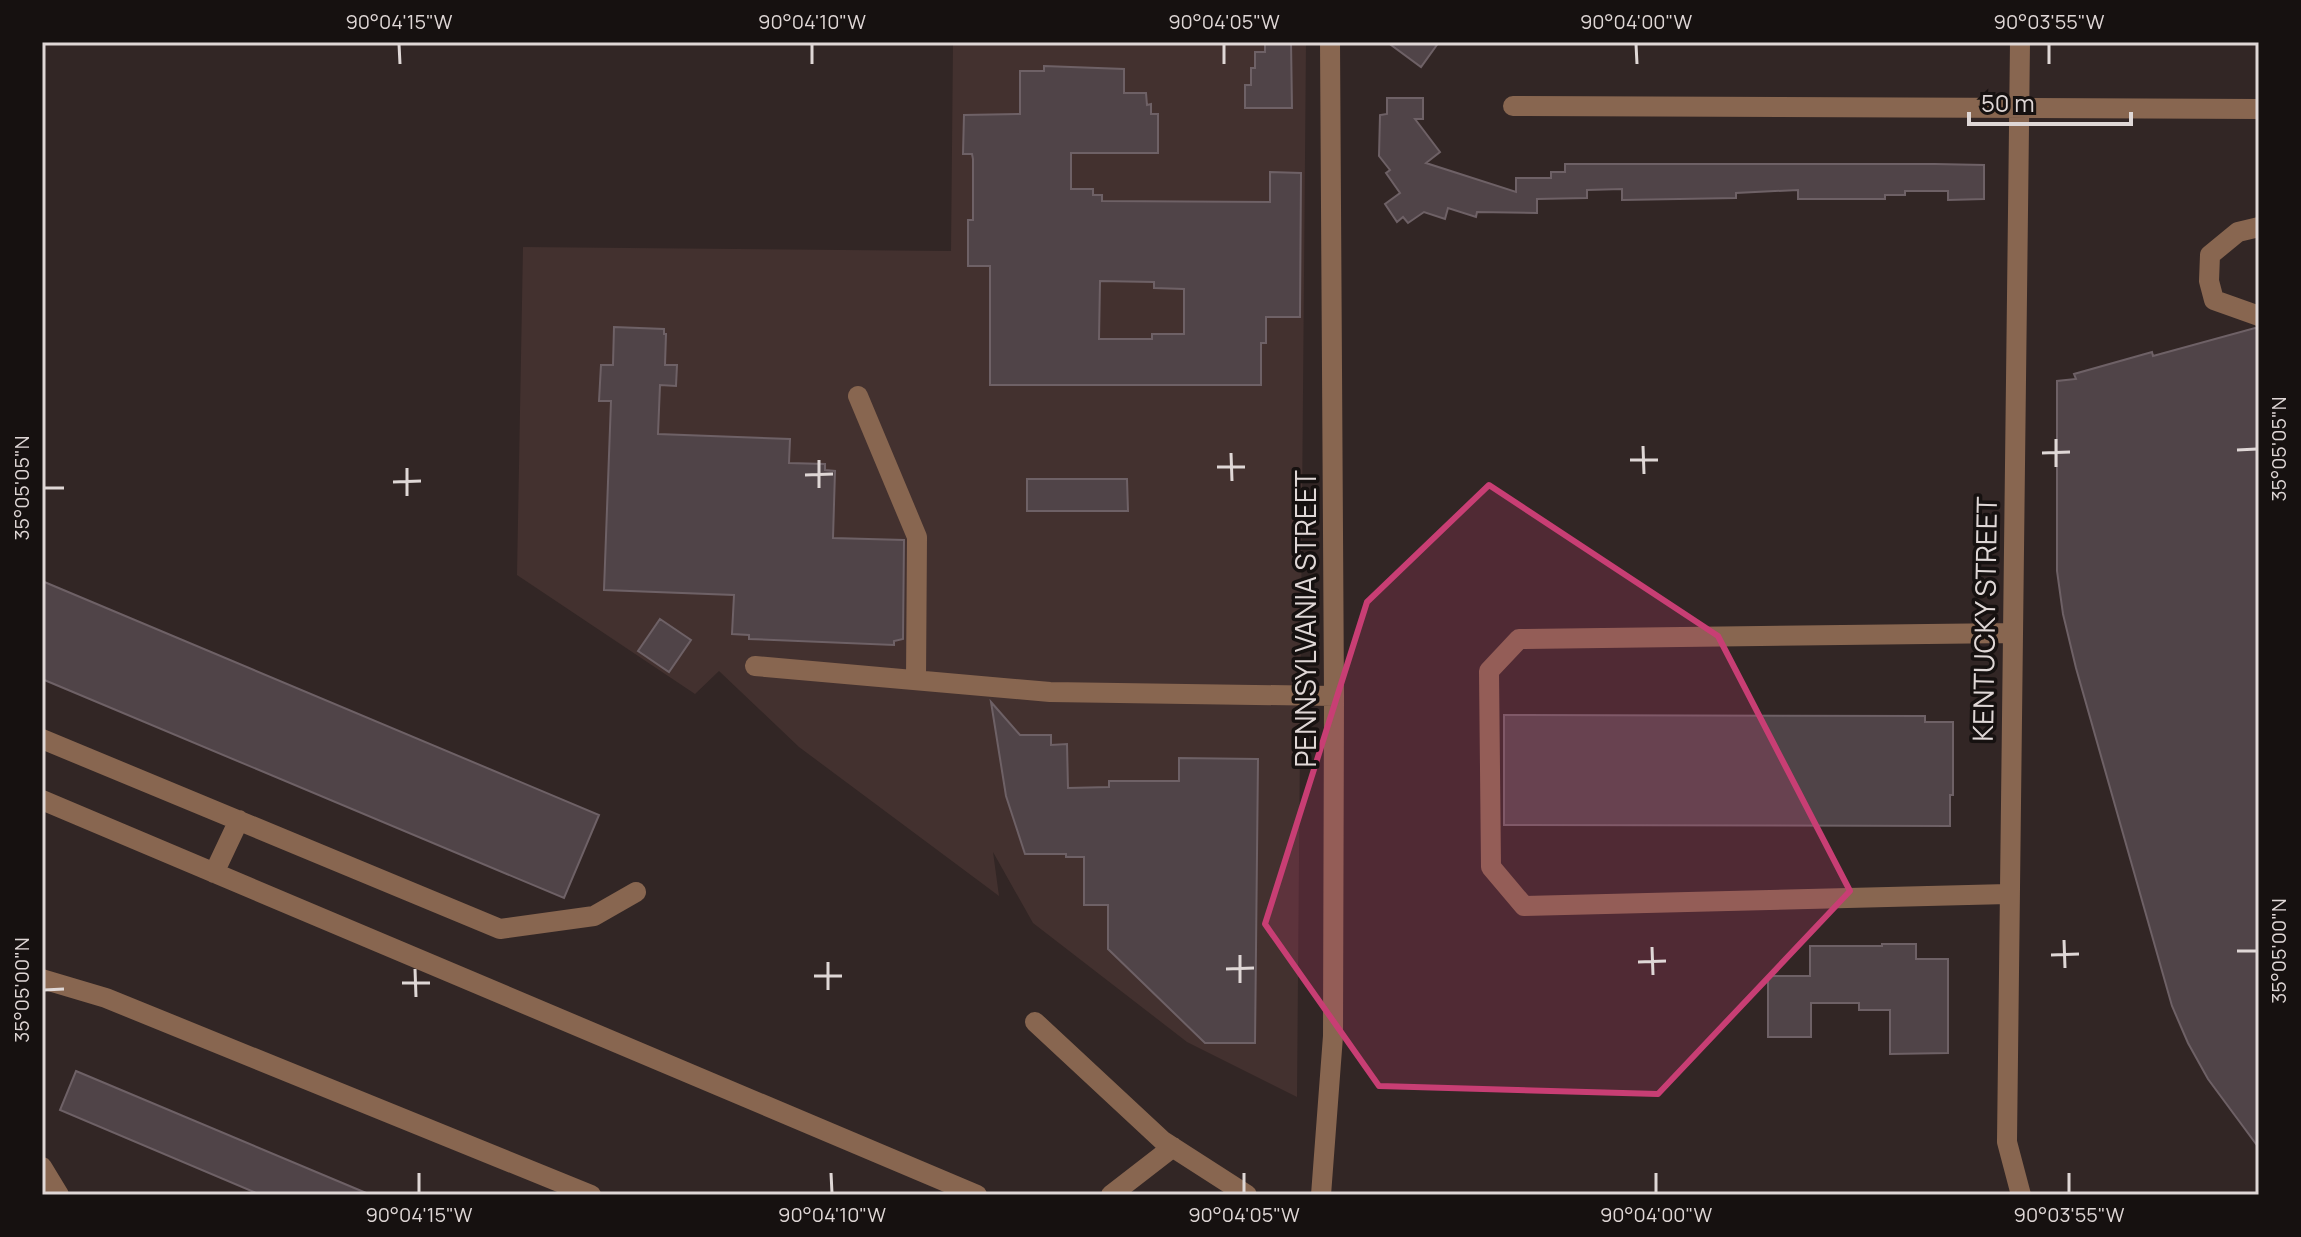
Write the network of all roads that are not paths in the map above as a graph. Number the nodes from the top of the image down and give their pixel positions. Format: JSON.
{"nodes":[{"id":1,"x":1330,"y":42,"type":"edge"},
{"id":2,"x":2020,"y":42,"type":"edge"},
{"id":3,"x":1513,"y":106,"type":"dead end"},
{"id":4,"x":2020,"y":107,"type":"junction"},
{"id":5,"x":2259,"y":109,"type":"edge"},
{"id":6,"x":2259,"y":227,"type":"edge"},
{"id":7,"x":2259,"y":316,"type":"edge"},
{"id":8,"x":858,"y":396,"type":"dead end"},
{"id":9,"x":2012,"y":633,"type":"junction"},
{"id":10,"x":755,"y":666,"type":"dead end"},
{"id":11,"x":916,"y":680,"type":"junction"},
{"id":12,"x":1334,"y":696,"type":"junction"},
{"id":13,"x":42,"y":739,"type":"edge"},
{"id":14,"x":42,"y":800,"type":"edge"},
{"id":15,"x":239,"y":820,"type":"junction"},
{"id":16,"x":214,"y":873,"type":"junction"},
{"id":17,"x":636,"y":892,"type":"dead end"},
{"id":18,"x":2008,"y":894,"type":"junction"},
{"id":19,"x":42,"y":979,"type":"edge"},
{"id":20,"x":1035,"y":1022,"type":"dead end"},
{"id":21,"x":1173,"y":1147,"type":"junction"},
{"id":22,"x":42,"y":1167,"type":"edge"},
{"id":23,"x":59,"y":1195,"type":"edge"},
{"id":24,"x":591,"y":1195,"type":"edge"},
{"id":25,"x":977,"y":1195,"type":"edge"},
{"id":26,"x":1111,"y":1195,"type":"edge"},
{"id":27,"x":1247,"y":1195,"type":"edge"},
{"id":28,"x":1321,"y":1195,"type":"edge"},
{"id":29,"x":2021,"y":1195,"type":"edge"}],
"edges":[{"from":1,"to":12,"type":"street","name":"PENNSYLVANIA STREET"},
{"from":2,"to":4,"type":"street","name":"KENTUCKY STREET"},
{"from":3,"to":4,"type":"street"},
{"from":4,"to":5,"type":"street"},
{"from":4,"to":9,"type":"street","name":"KENTUCKY STREET"},
{"from":6,"to":7,"type":"street"},
{"from":8,"to":11,"type":"street"},
{"from":9,"to":18,"type":"street","name":"KENTUCKY STREET"},
{"from":9,"to":18,"type":"street"},
{"from":10,"to":11,"type":"street"},
{"from":11,"to":12,"type":"street"},
{"from":12,"to":28,"type":"street","name":"PENNSYLVANIA STREET"},
{"from":13,"to":15,"type":"street"},
{"from":14,"to":16,"type":"street"},
{"from":15,"to":16,"type":"street"},
{"from":15,"to":17,"type":"street"},
{"from":16,"to":25,"type":"street"},
{"from":18,"to":29,"type":"street","name":"KENTUCKY STREET"},
{"from":19,"to":24,"type":"street"},
{"from":20,"to":21,"type":"street"},
{"from":21,"to":26,"type":"street"},
{"from":21,"to":27,"type":"street"},
{"from":22,"to":23,"type":"street"}]}
